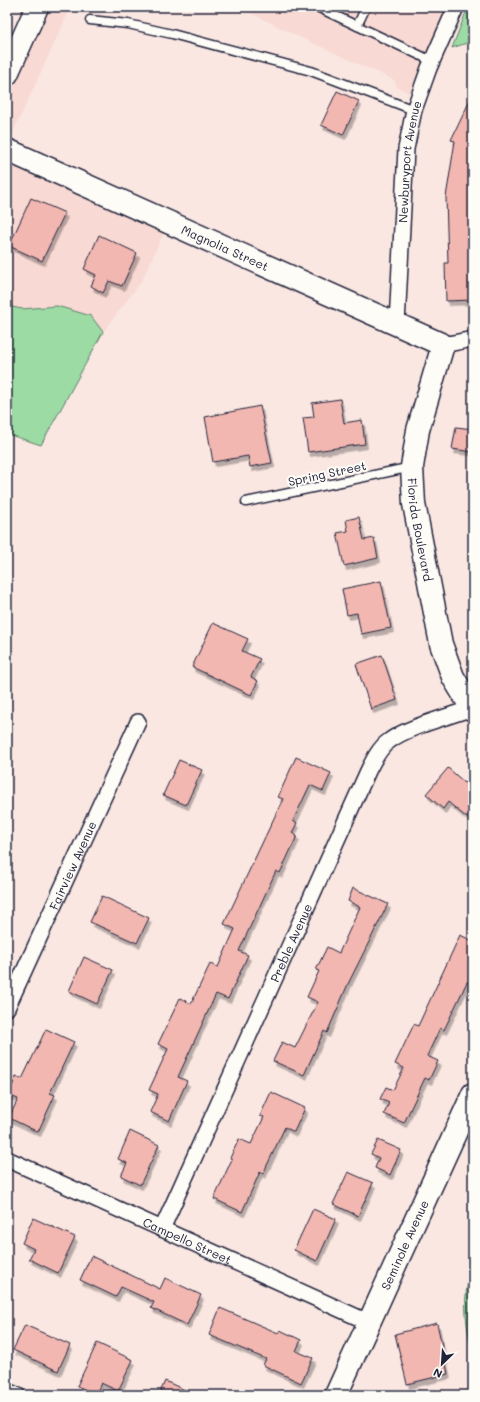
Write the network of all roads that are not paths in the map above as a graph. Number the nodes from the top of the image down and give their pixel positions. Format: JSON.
{"nodes":[{"id":1,"x":37,"y":7,"type":"edge"},
{"id":2,"x":317,"y":7,"type":"edge"},
{"id":3,"x":366,"y":7,"type":"edge"},
{"id":4,"x":456,"y":7,"type":"edge"},
{"id":5,"x":90,"y":20,"type":"dead end"},
{"id":6,"x":357,"y":26,"type":"junction"},
{"id":7,"x":432,"y":60,"type":"junction"},
{"id":8,"x":7,"y":74,"type":"edge"},
{"id":9,"x":414,"y":110,"type":"junction"},
{"id":10,"x":7,"y":150,"type":"edge"},
{"id":11,"x":397,"y":324,"type":"junction"},
{"id":12,"x":473,"y":339,"type":"edge"},
{"id":13,"x":443,"y":345,"type":"junction"},
{"id":14,"x":412,"y":467,"type":"junction"},
{"id":15,"x":246,"y":502,"type":"dead end"},
{"id":16,"x":473,"y":709,"type":"edge"},
{"id":17,"x":138,"y":722,"type":"dead end"},
{"id":18,"x":7,"y":1008,"type":"edge"},
{"id":19,"x":473,"y":1094,"type":"edge"},
{"id":20,"x":7,"y":1159,"type":"edge"},
{"id":21,"x":162,"y":1229,"type":"junction"},
{"id":22,"x":368,"y":1322,"type":"junction"},
{"id":23,"x":7,"y":1391,"type":"edge"},
{"id":24,"x":17,"y":1395,"type":"edge"},
{"id":25,"x":336,"y":1395,"type":"edge"}],
"edges":[{"from":1,"to":8,"type":"street"},
{"from":2,"to":6,"type":"lane"},
{"from":3,"to":6,"type":"lane"},
{"from":4,"to":7,"type":"street","name":"Newburyport Avenue"},
{"from":5,"to":9,"type":"lane"},
{"from":6,"to":7,"type":"lane"},
{"from":7,"to":9,"type":"street","name":"Newburyport Avenue"},
{"from":9,"to":11,"type":"street","name":"Newburyport Avenue"},
{"from":10,"to":11,"type":"street","name":"Magnolia Street"},
{"from":11,"to":13,"type":"street","name":"Magnolia Street"},
{"from":12,"to":13,"type":"street"},
{"from":13,"to":14,"type":"street","name":"Florida Boulevard"},
{"from":14,"to":15,"type":"lane","name":"Spring Street"},
{"from":14,"to":16,"type":"street","name":"Florida Boulevard"},
{"from":16,"to":21,"type":"street","name":"Preble Avenue"},
{"from":17,"to":18,"type":"street","name":"Fairview Avenue"},
{"from":19,"to":22,"type":"street","name":"Seminole Avenue"},
{"from":20,"to":21,"type":"street","name":"Campello Street"},
{"from":21,"to":22,"type":"street","name":"Campello Street"},
{"from":22,"to":25,"type":"street","name":"Seminole Avenue"},
{"from":23,"to":24,"type":"street"}]}
